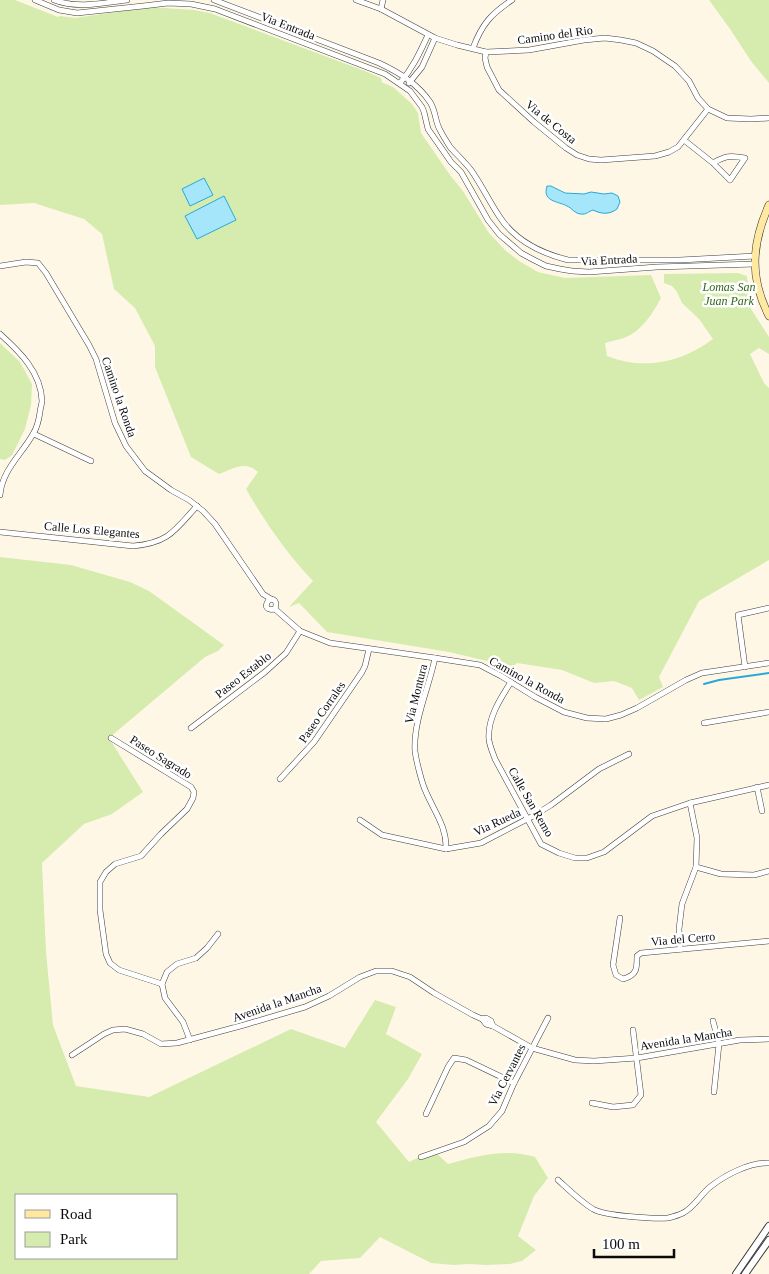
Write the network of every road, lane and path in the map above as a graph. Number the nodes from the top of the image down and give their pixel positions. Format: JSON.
{"nodes":[{"id":1,"x":35,"y":0,"type":"edge"},
{"id":2,"x":54,"y":0,"type":"edge"},
{"id":3,"x":127,"y":0,"type":"edge"},
{"id":4,"x":214,"y":0,"type":"edge"},
{"id":5,"x":356,"y":0,"type":"edge"},
{"id":6,"x":383,"y":0,"type":"edge"},
{"id":7,"x":512,"y":0,"type":"edge"},
{"id":8,"x":158,"y":2,"type":"edge"},
{"id":9,"x":150,"y":3,"type":"edge"},
{"id":10,"x":380,"y":9,"type":"junction"},
{"id":11,"x":428,"y":35,"type":"junction"},
{"id":12,"x":435,"y":38,"type":"junction"},
{"id":13,"x":473,"y":48,"type":"junction"},
{"id":14,"x":486,"y":52,"type":"junction"},
{"id":15,"x":405,"y":77,"type":"junction"},
{"id":16,"x":411,"y":81,"type":"junction"},
{"id":17,"x":400,"y":83,"type":"junction"},
{"id":18,"x":406,"y":88,"type":"junction"},
{"id":19,"x":708,"y":109,"type":"junction"},
{"id":20,"x":436,"y":114,"type":"junction"},
{"id":21,"x":425,"y":116,"type":"junction"},
{"id":22,"x":769,"y":118,"type":"edge"},
{"id":23,"x":684,"y":140,"type":"junction"},
{"id":24,"x":461,"y":158,"type":"junction"},
{"id":25,"x":713,"y":163,"type":"junction"},
{"id":26,"x":453,"y":165,"type":"junction"},
{"id":27,"x":769,"y":205,"type":"edge"},
{"id":28,"x":657,"y":260,"type":"junction"},
{"id":29,"x":755,"y":260,"type":"junction"},
{"id":30,"x":0,"y":266,"type":"edge"},
{"id":31,"x":657,"y":267,"type":"junction"},
{"id":32,"x":769,"y":316,"type":"edge"},
{"id":33,"x":0,"y":334,"type":"edge"},
{"id":34,"x":34,"y":434,"type":"junction"},
{"id":35,"x":91,"y":461,"type":"dead end"},
{"id":36,"x":0,"y":495,"type":"edge"},
{"id":37,"x":197,"y":506,"type":"junction"},
{"id":38,"x":0,"y":532,"type":"edge"},
{"id":39,"x":269,"y":602,"type":"junction"},
{"id":40,"x":769,"y":608,"type":"edge"},
{"id":41,"x":275,"y":609,"type":"junction"},
{"id":42,"x":300,"y":631,"type":"junction"},
{"id":43,"x":369,"y":649,"type":"junction"},
{"id":44,"x":435,"y":658,"type":"junction"},
{"id":45,"x":769,"y":663,"type":"edge"},
{"id":46,"x":745,"y":667,"type":"junction"},
{"id":47,"x":511,"y":682,"type":"junction"},
{"id":48,"x":769,"y":712,"type":"edge"},
{"id":49,"x":704,"y":723,"type":"dead end"},
{"id":50,"x":191,"y":728,"type":"dead end"},
{"id":51,"x":111,"y":738,"type":"dead end"},
{"id":52,"x":629,"y":754,"type":"dead end"},
{"id":53,"x":280,"y":779,"type":"dead end"},
{"id":54,"x":769,"y":785,"type":"edge"},
{"id":55,"x":757,"y":787,"type":"junction"},
{"id":56,"x":690,"y":803,"type":"junction"},
{"id":57,"x":762,"y":811,"type":"dead end"},
{"id":58,"x":527,"y":819,"type":"junction"},
{"id":59,"x":360,"y":820,"type":"dead end"},
{"id":60,"x":446,"y":849,"type":"junction"},
{"id":61,"x":696,"y":867,"type":"junction"},
{"id":62,"x":769,"y":871,"type":"edge"},
{"id":63,"x":620,"y":918,"type":"dead end"},
{"id":64,"x":218,"y":934,"type":"dead end"},
{"id":65,"x":769,"y":942,"type":"edge"},
{"id":66,"x":680,"y":949,"type":"junction"},
{"id":67,"x":162,"y":984,"type":"junction"},
{"id":68,"x":548,"y":1018,"type":"dead end"},
{"id":69,"x":713,"y":1020,"type":"dead end"},
{"id":70,"x":633,"y":1030,"type":"dead end"},
{"id":71,"x":769,"y":1039,"type":"edge"},
{"id":72,"x":190,"y":1040,"type":"junction"},
{"id":73,"x":719,"y":1044,"type":"junction"},
{"id":74,"x":532,"y":1048,"type":"junction"},
{"id":75,"x":72,"y":1055,"type":"dead end"},
{"id":76,"x":636,"y":1058,"type":"junction"},
{"id":77,"x":514,"y":1083,"type":"junction"},
{"id":78,"x":714,"y":1092,"type":"dead end"},
{"id":79,"x":592,"y":1103,"type":"dead end"},
{"id":80,"x":426,"y":1114,"type":"dead end"},
{"id":81,"x":421,"y":1157,"type":"dead end"},
{"id":82,"x":769,"y":1163,"type":"edge"},
{"id":83,"x":558,"y":1180,"type":"dead end"},
{"id":84,"x":769,"y":1226,"type":"edge"},
{"id":85,"x":769,"y":1240,"type":"edge"},
{"id":86,"x":736,"y":1274,"type":"edge"},
{"id":87,"x":745,"y":1274,"type":"edge"}],
"edges":[{"from":1,"to":9,"type":"street","name":"Via Entrada"},
{"from":2,"to":3,"type":"street"},
{"from":4,"to":15,"type":"street","name":"Via Entrada"},
{"from":5,"to":10,"type":"street","name":"Camino del Rio"},
{"from":6,"to":10,"type":"street"},
{"from":7,"to":13,"type":"street"},
{"from":8,"to":9,"type":"street","name":"Via Entrada"},
{"from":8,"to":17,"type":"street","name":"Via Entrada"},
{"from":10,"to":11,"type":"street","name":"Camino del Rio"},
{"from":11,"to":12,"type":"street","name":"Camino del Rio"},
{"from":11,"to":15,"type":"street"},
{"from":12,"to":13,"type":"street","name":"Camino del Rio"},
{"from":12,"to":16,"type":"street"},
{"from":13,"to":14,"type":"street","name":"Camino del Rio"},
{"from":14,"to":19,"type":"street","name":"Camino del Rio"},
{"from":14,"to":23,"type":"street","name":"Via de Costa"},
{"from":15,"to":16,"type":"street","name":"Via Entrada"},
{"from":15,"to":17,"type":"street"},
{"from":16,"to":18,"type":"street"},
{"from":16,"to":20,"type":"street","name":"Via Entrada"},
{"from":17,"to":18,"type":"street","name":"Via Entrada"},
{"from":18,"to":21,"type":"street","name":"Via Entrada"},
{"from":19,"to":22,"type":"street"},
{"from":19,"to":23,"type":"street","name":"Via de Costa"},
{"from":20,"to":21,"type":"street"},
{"from":20,"to":24,"type":"street","name":"Via Entrada"},
{"from":21,"to":26,"type":"street","name":"Via Entrada"},
{"from":23,"to":25,"type":"street"},
{"from":24,"to":26,"type":"street"},
{"from":24,"to":28,"type":"street","name":"Via Entrada"},
{"from":25,"to":25,"type":"street"},
{"from":26,"to":31,"type":"street","name":"Via Entrada"},
{"from":27,"to":29,"type":"main road"},
{"from":28,"to":29,"type":"street","name":"Via Entrada"},
{"from":28,"to":31,"type":"street"},
{"from":29,"to":31,"type":"street","name":"Via Entrada"},
{"from":29,"to":32,"type":"main road"},
{"from":30,"to":37,"type":"street","name":"Camino la Ronda"},
{"from":33,"to":34,"type":"street"},
{"from":34,"to":35,"type":"street"},
{"from":34,"to":36,"type":"street"},
{"from":37,"to":38,"type":"street","name":"Calle Los Elegantes"},
{"from":37,"to":39,"type":"street","name":"Camino la Ronda"},
{"from":39,"to":41,"type":"street","name":"Camino la Ronda"},
{"from":39,"to":41,"type":"street","name":"Camino la Ronda"},
{"from":40,"to":46,"type":"street"},
{"from":41,"to":42,"type":"street","name":"Camino la Ronda"},
{"from":42,"to":43,"type":"street","name":"Camino la Ronda"},
{"from":42,"to":50,"type":"street","name":"Paseo Establo"},
{"from":43,"to":44,"type":"street","name":"Camino la Ronda"},
{"from":43,"to":53,"type":"street","name":"Paseo Corrales"},
{"from":44,"to":47,"type":"street","name":"Camino la Ronda"},
{"from":44,"to":60,"type":"street","name":"Via Montura"},
{"from":45,"to":46,"type":"street","name":"Camino la Ronda"},
{"from":46,"to":47,"type":"street","name":"Camino la Ronda"},
{"from":47,"to":58,"type":"street","name":"Calle San Remo"},
{"from":48,"to":49,"type":"street"},
{"from":51,"to":67,"type":"street","name":"Paseo Sagrado"},
{"from":52,"to":58,"type":"street","name":"Via Rueda"},
{"from":54,"to":55,"type":"street","name":"Calle San Remo"},
{"from":55,"to":56,"type":"street","name":"Calle San Remo"},
{"from":55,"to":57,"type":"street"},
{"from":56,"to":58,"type":"street","name":"Calle San Remo"},
{"from":56,"to":61,"type":"street"},
{"from":58,"to":60,"type":"street","name":"Via Rueda"},
{"from":59,"to":60,"type":"street","name":"Via Rueda"},
{"from":61,"to":62,"type":"street"},
{"from":61,"to":66,"type":"street"},
{"from":63,"to":66,"type":"street","name":"Via del Cerro"},
{"from":64,"to":67,"type":"street"},
{"from":65,"to":66,"type":"street","name":"Via del Cerro"},
{"from":67,"to":72,"type":"street"},
{"from":68,"to":74,"type":"street","name":"Via Cervantes"},
{"from":69,"to":73,"type":"street"},
{"from":70,"to":76,"type":"street"},
{"from":71,"to":73,"type":"street","name":"Avenida la Mancha"},
{"from":72,"to":74,"type":"street","name":"Avenida la Mancha"},
{"from":72,"to":75,"type":"street","name":"Avenida la Mancha"},
{"from":73,"to":76,"type":"street","name":"Avenida la Mancha"},
{"from":73,"to":78,"type":"street"},
{"from":74,"to":76,"type":"street","name":"Avenida la Mancha"},
{"from":74,"to":77,"type":"street","name":"Via Cervantes"},
{"from":76,"to":79,"type":"street"},
{"from":77,"to":80,"type":"street"},
{"from":77,"to":81,"type":"street","name":"Via Cervantes"},
{"from":82,"to":83,"type":"street"},
{"from":84,"to":86,"type":"street"},
{"from":85,"to":87,"type":"street"}]}
